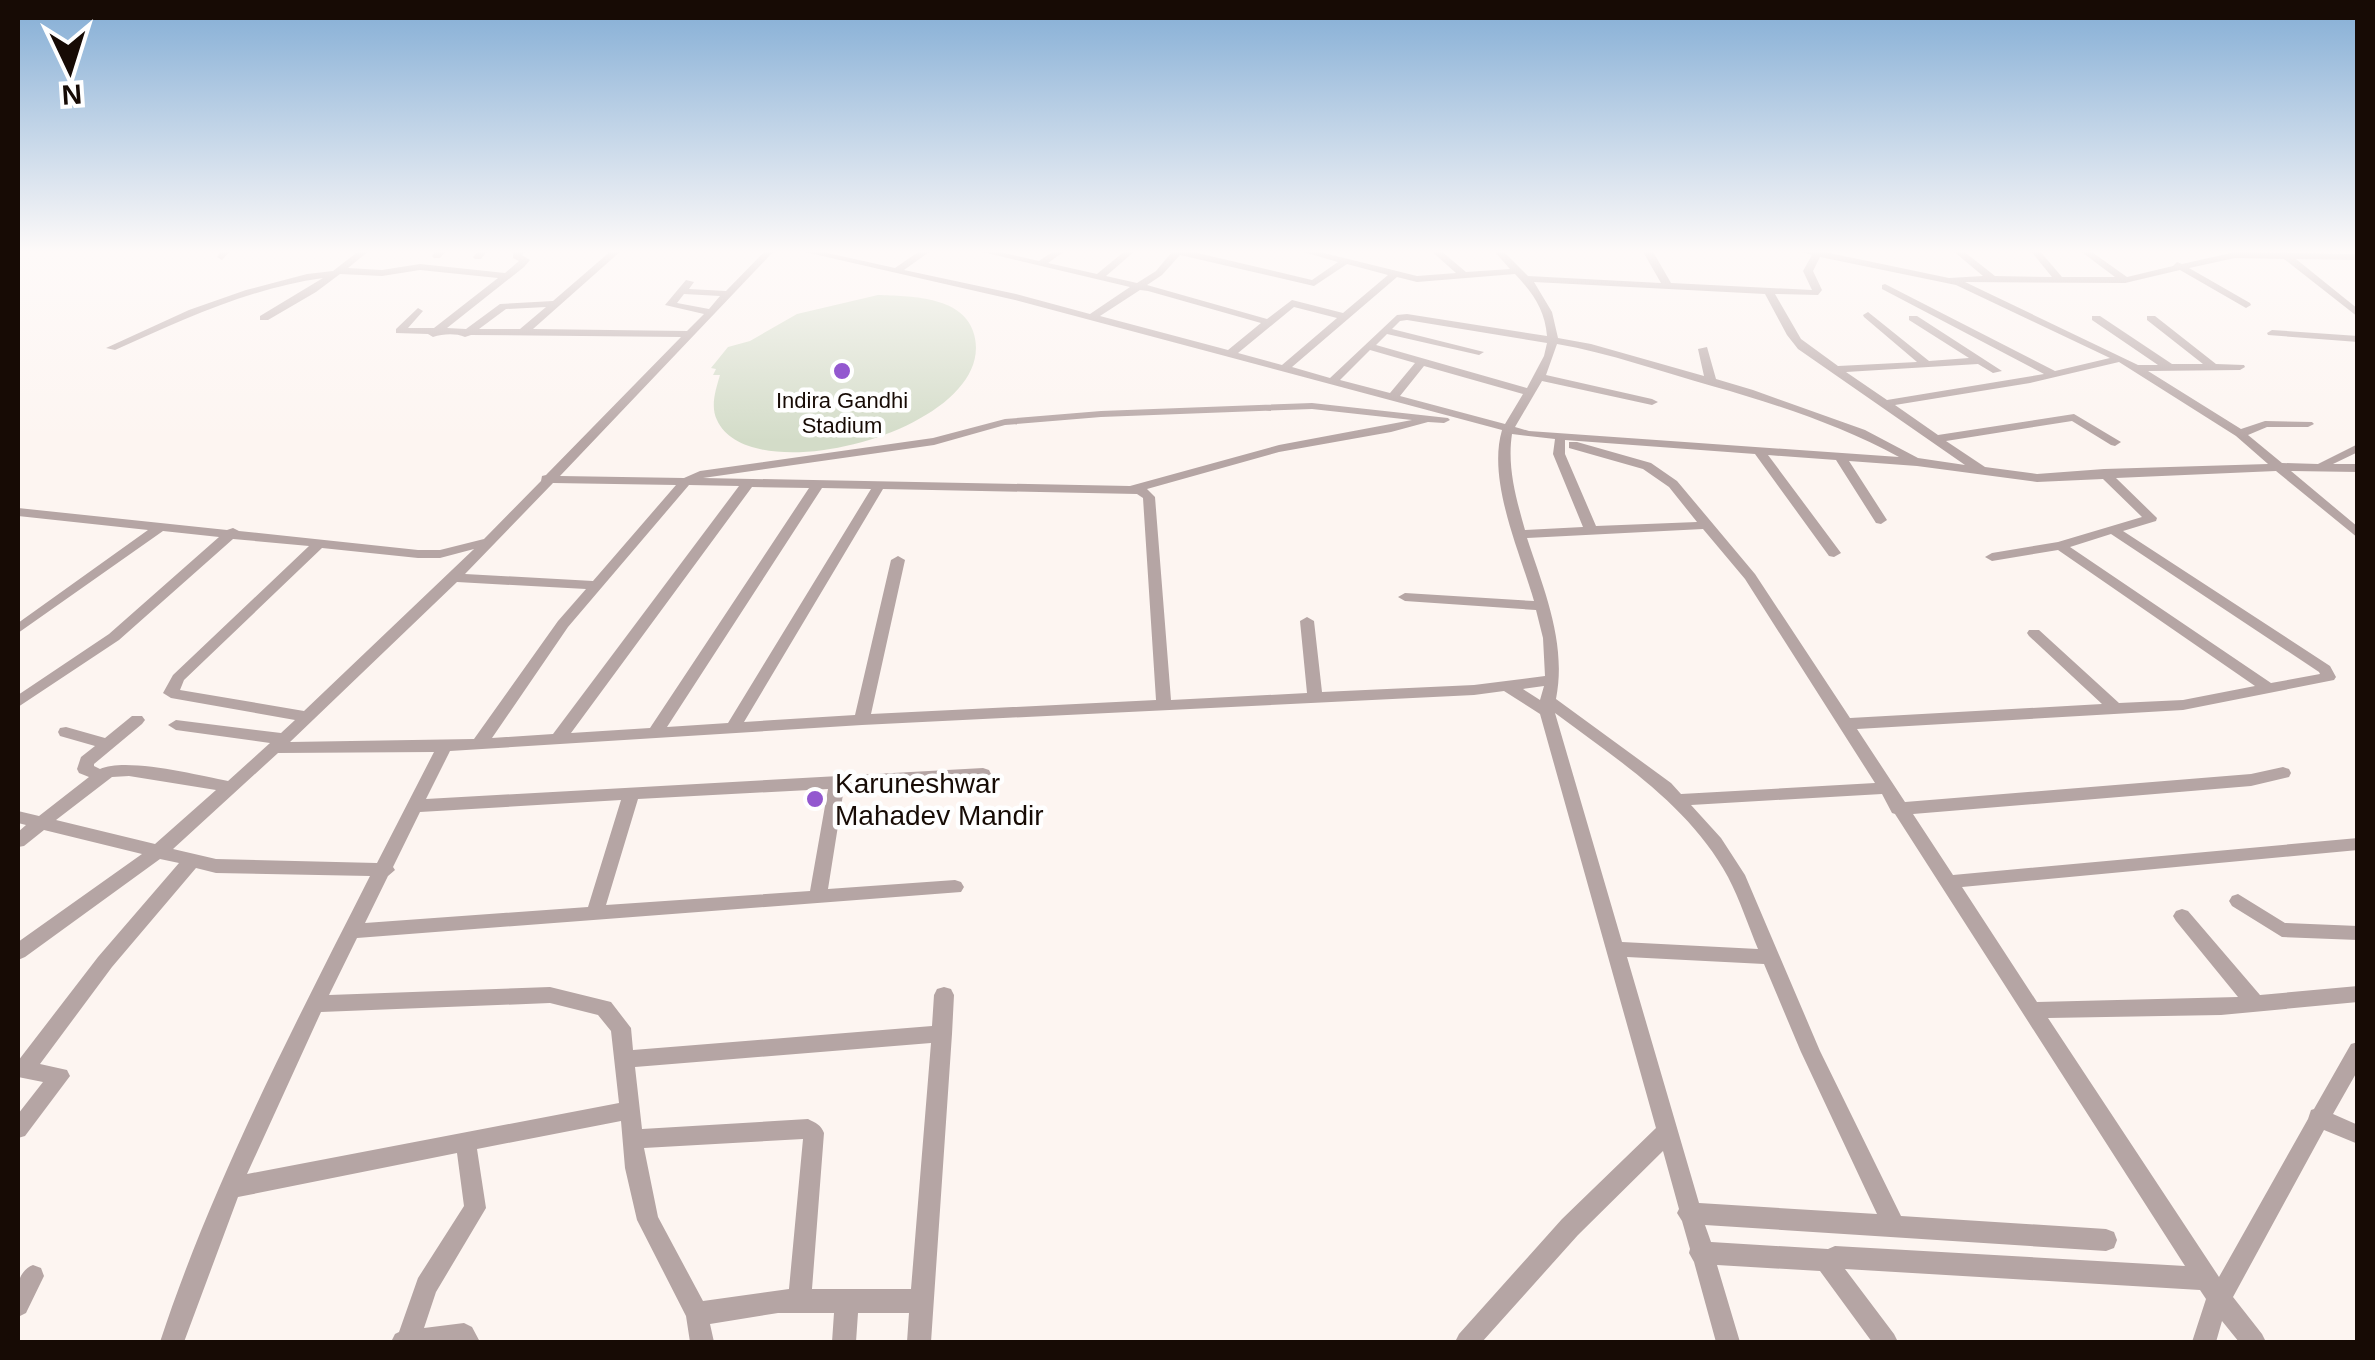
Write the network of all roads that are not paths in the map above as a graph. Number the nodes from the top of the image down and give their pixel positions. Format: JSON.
{"nodes":[{"id":1,"x":193,"y":313,"type":"edge"},
{"id":2,"x":271,"y":313,"type":"edge"},
{"id":3,"x":416,"y":313,"type":"edge"},
{"id":4,"x":459,"y":313,"type":"edge"},
{"id":5,"x":494,"y":313,"type":"edge"},
{"id":6,"x":544,"y":313,"type":"edge"},
{"id":7,"x":709,"y":313,"type":"edge"},
{"id":8,"x":1074,"y":313,"type":"edge"},
{"id":9,"x":1099,"y":313,"type":"edge"},
{"id":10,"x":1236,"y":313,"type":"edge"},
{"id":11,"x":1278,"y":313,"type":"edge"},
{"id":12,"x":1333,"y":313,"type":"edge"},
{"id":13,"x":1346,"y":313,"type":"edge"},
{"id":14,"x":1545,"y":313,"type":"edge"},
{"id":15,"x":1785,"y":313,"type":"edge"},
{"id":16,"x":1936,"y":313,"type":"edge"},
{"id":17,"x":2023,"y":313,"type":"edge"},
{"id":18,"x":1868,"y":315,"type":"dead end"},
{"id":19,"x":1343,"y":316,"type":"junction"},
{"id":20,"x":264,"y":318,"type":"dead end"},
{"id":21,"x":1092,"y":318,"type":"junction"},
{"id":22,"x":1488,"y":318,"type":"dead end"},
{"id":23,"x":1913,"y":318,"type":"dead end"},
{"id":24,"x":2096,"y":318,"type":"dead end"},
{"id":25,"x":2151,"y":318,"type":"dead end"},
{"id":26,"x":1266,"y":322,"type":"junction"},
{"id":27,"x":1385,"y":330,"type":"junction"},
{"id":28,"x":1486,"y":332,"type":"junction"},
{"id":29,"x":2272,"y":333,"type":"dead end"},
{"id":30,"x":433,"y":334,"type":"junction"},
{"id":31,"x":465,"y":334,"type":"junction"},
{"id":32,"x":521,"y":334,"type":"junction"},
{"id":33,"x":689,"y":334,"type":"junction"},
{"id":34,"x":2358,"y":339,"type":"edge"},
{"id":35,"x":1550,"y":342,"type":"junction"},
{"id":36,"x":1368,"y":346,"type":"junction"},
{"id":37,"x":111,"y":348,"type":"dead end"},
{"id":38,"x":1702,"y":349,"type":"dead end"},
{"id":39,"x":1478,"y":352,"type":"junction"},
{"id":40,"x":1230,"y":354,"type":"junction"},
{"id":41,"x":2121,"y":359,"type":"junction"},
{"id":42,"x":1977,"y":361,"type":"junction"},
{"id":43,"x":1422,"y":362,"type":"junction"},
{"id":44,"x":1926,"y":364,"type":"junction"},
{"id":45,"x":2213,"y":367,"type":"junction"},
{"id":46,"x":2240,"y":367,"type":"dead end"},
{"id":47,"x":1283,"y":368,"type":"junction"},
{"id":48,"x":2136,"y":368,"type":"junction"},
{"id":49,"x":2169,"y":368,"type":"junction"},
{"id":50,"x":1833,"y":370,"type":"junction"},
{"id":51,"x":1997,"y":371,"type":"dead end"},
{"id":52,"x":1464,"y":374,"type":"junction"},
{"id":53,"x":2053,"y":374,"type":"junction"},
{"id":54,"x":1540,"y":377,"type":"junction"},
{"id":55,"x":1332,"y":382,"type":"junction"},
{"id":56,"x":1711,"y":383,"type":"junction"},
{"id":57,"x":1531,"y":394,"type":"junction"},
{"id":58,"x":1392,"y":398,"type":"junction"},
{"id":59,"x":1652,"y":402,"type":"dead end"},
{"id":60,"x":1884,"y":404,"type":"junction"},
{"id":61,"x":1428,"y":418,"type":"junction"},
{"id":62,"x":2308,"y":424,"type":"dead end"},
{"id":63,"x":1502,"y":427,"type":"junction"},
{"id":64,"x":2240,"y":434,"type":"junction"},
{"id":65,"x":1554,"y":438,"type":"junction"},
{"id":66,"x":1940,"y":438,"type":"junction"},
{"id":67,"x":2115,"y":442,"type":"dead end"},
{"id":68,"x":2358,"y":447,"type":"edge"},
{"id":69,"x":1759,"y":451,"type":"junction"},
{"id":70,"x":1840,"y":456,"type":"junction"},
{"id":71,"x":1917,"y":462,"type":"junction"},
{"id":72,"x":2320,"y":466,"type":"junction"},
{"id":73,"x":2277,"y":467,"type":"junction"},
{"id":74,"x":2358,"y":468,"type":"edge"},
{"id":75,"x":1981,"y":470,"type":"junction"},
{"id":76,"x":2104,"y":473,"type":"junction"},
{"id":77,"x":546,"y":479,"type":"junction"},
{"id":78,"x":685,"y":482,"type":"junction"},
{"id":79,"x":748,"y":483,"type":"junction"},
{"id":80,"x":818,"y":484,"type":"junction"},
{"id":81,"x":879,"y":485,"type":"junction"},
{"id":82,"x":1134,"y":489,"type":"junction"},
{"id":83,"x":18,"y":512,"type":"edge"},
{"id":84,"x":1882,"y":520,"type":"dead end"},
{"id":85,"x":1707,"y":525,"type":"junction"},
{"id":86,"x":162,"y":526,"type":"junction"},
{"id":87,"x":1591,"y":531,"type":"junction"},
{"id":88,"x":2115,"y":531,"type":"junction"},
{"id":89,"x":233,"y":532,"type":"junction"},
{"id":90,"x":1520,"y":534,"type":"junction"},
{"id":91,"x":2358,"y":534,"type":"edge"},
{"id":92,"x":488,"y":542,"type":"junction"},
{"id":93,"x":319,"y":544,"type":"junction"},
{"id":94,"x":2060,"y":546,"type":"junction"},
{"id":95,"x":1834,"y":553,"type":"dead end"},
{"id":96,"x":440,"y":554,"type":"junction"},
{"id":97,"x":1992,"y":557,"type":"dead end"},
{"id":98,"x":898,"y":560,"type":"dead end"},
{"id":99,"x":457,"y":575,"type":"junction"},
{"id":100,"x":596,"y":586,"type":"junction"},
{"id":101,"x":1405,"y":597,"type":"dead end"},
{"id":102,"x":1540,"y":606,"type":"junction"},
{"id":103,"x":1308,"y":621,"type":"dead end"},
{"id":104,"x":19,"y":627,"type":"edge"},
{"id":105,"x":2034,"y":633,"type":"dead end"},
{"id":106,"x":1509,"y":687,"type":"junction"},
{"id":107,"x":2268,"y":688,"type":"junction"},
{"id":108,"x":1315,"y":696,"type":"junction"},
{"id":109,"x":1549,"y":697,"type":"junction"},
{"id":110,"x":18,"y":702,"type":"edge"},
{"id":111,"x":1164,"y":704,"type":"junction"},
{"id":112,"x":2114,"y":707,"type":"junction"},
{"id":113,"x":306,"y":717,"type":"junction"},
{"id":114,"x":137,"y":720,"type":"dead end"},
{"id":115,"x":862,"y":720,"type":"junction"},
{"id":116,"x":1844,"y":724,"type":"junction"},
{"id":117,"x":176,"y":726,"type":"dead end"},
{"id":118,"x":732,"y":729,"type":"junction"},
{"id":119,"x":66,"y":732,"type":"dead end"},
{"id":120,"x":654,"y":734,"type":"junction"},
{"id":121,"x":558,"y":740,"type":"junction"},
{"id":122,"x":279,"y":743,"type":"junction"},
{"id":123,"x":108,"y":744,"type":"junction"},
{"id":124,"x":479,"y":744,"type":"junction"},
{"id":125,"x":445,"y":746,"type":"junction"},
{"id":126,"x":2283,"y":773,"type":"dead end"},
{"id":127,"x":983,"y":774,"type":"dead end"},
{"id":128,"x":100,"y":776,"type":"junction"},
{"id":129,"x":837,"y":782,"type":"junction"},
{"id":130,"x":231,"y":787,"type":"junction"},
{"id":131,"x":1886,"y":788,"type":"junction"},
{"id":132,"x":632,"y":793,"type":"junction"},
{"id":133,"x":1680,"y":800,"type":"junction"},
{"id":134,"x":416,"y":806,"type":"junction"},
{"id":135,"x":1898,"y":809,"type":"junction"},
{"id":136,"x":18,"y":817,"type":"edge"},
{"id":137,"x":43,"y":822,"type":"junction"},
{"id":138,"x":18,"y":841,"type":"edge"},
{"id":139,"x":2358,"y":844,"type":"edge"},
{"id":140,"x":160,"y":850,"type":"junction"},
{"id":141,"x":192,"y":859,"type":"junction"},
{"id":142,"x":386,"y":870,"type":"junction"},
{"id":143,"x":1946,"y":882,"type":"junction"},
{"id":144,"x":956,"y":887,"type":"dead end"},
{"id":145,"x":818,"y":896,"type":"junction"},
{"id":146,"x":2238,"y":901,"type":"dead end"},
{"id":147,"x":595,"y":912,"type":"junction"},
{"id":148,"x":2182,"y":916,"type":"dead end"},
{"id":149,"x":356,"y":931,"type":"junction"},
{"id":150,"x":2358,"y":932,"type":"edge"},
{"id":151,"x":21,"y":946,"type":"edge"},
{"id":152,"x":1618,"y":949,"type":"junction"},
{"id":153,"x":1771,"y":957,"type":"junction"},
{"id":154,"x":2358,"y":994,"type":"edge"},
{"id":155,"x":944,"y":996,"type":"dead end"},
{"id":156,"x":2254,"y":1002,"type":"junction"},
{"id":157,"x":316,"y":1004,"type":"junction"},
{"id":158,"x":2032,"y":1010,"type":"junction"},
{"id":159,"x":942,"y":1034,"type":"junction"},
{"id":160,"x":2358,"y":1050,"type":"edge"},
{"id":161,"x":624,"y":1059,"type":"junction"},
{"id":162,"x":21,"y":1069,"type":"edge"},
{"id":163,"x":629,"y":1110,"type":"junction"},
{"id":164,"x":2318,"y":1118,"type":"junction"},
{"id":165,"x":18,"y":1129,"type":"edge"},
{"id":166,"x":1665,"y":1134,"type":"junction"},
{"id":167,"x":2358,"y":1136,"type":"edge"},
{"id":168,"x":633,"y":1139,"type":"junction"},
{"id":169,"x":466,"y":1143,"type":"junction"},
{"id":170,"x":230,"y":1188,"type":"junction"},
{"id":171,"x":1688,"y":1214,"type":"junction"},
{"id":172,"x":1894,"y":1226,"type":"junction"},
{"id":173,"x":2106,"y":1240,"type":"dead end"},
{"id":174,"x":1700,"y":1253,"type":"junction"},
{"id":175,"x":1830,"y":1260,"type":"junction"},
{"id":176,"x":33,"y":1276,"type":"dead end"},
{"id":177,"x":2213,"y":1288,"type":"junction"},
{"id":178,"x":800,"y":1301,"type":"junction"},
{"id":179,"x":848,"y":1301,"type":"junction"},
{"id":180,"x":920,"y":1301,"type":"junction"},
{"id":181,"x":18,"y":1304,"type":"edge"},
{"id":182,"x":697,"y":1314,"type":"junction"},
{"id":183,"x":172,"y":1342,"type":"edge"},
{"id":184,"x":405,"y":1342,"type":"edge"},
{"id":185,"x":468,"y":1342,"type":"edge"},
{"id":186,"x":702,"y":1342,"type":"edge"},
{"id":187,"x":844,"y":1342,"type":"edge"},
{"id":188,"x":919,"y":1342,"type":"edge"},
{"id":189,"x":1467,"y":1342,"type":"edge"},
{"id":190,"x":1728,"y":1342,"type":"edge"},
{"id":191,"x":1886,"y":1342,"type":"edge"},
{"id":192,"x":2204,"y":1342,"type":"edge"},
{"id":193,"x":2254,"y":1342,"type":"edge"}],
"edges":[{"from":1,"to":37,"type":"street"},
{"from":2,"to":20,"type":"street"},
{"from":3,"to":30,"type":"street"},
{"from":4,"to":30,"type":"street"},
{"from":5,"to":31,"type":"street"},
{"from":6,"to":32,"type":"street"},
{"from":7,"to":33,"type":"street"},
{"from":8,"to":21,"type":"street"},
{"from":9,"to":21,"type":"street"},
{"from":10,"to":26,"type":"street"},
{"from":11,"to":26,"type":"street"},
{"from":12,"to":19,"type":"street"},
{"from":13,"to":19,"type":"street"},
{"from":14,"to":35,"type":"street"},
{"from":15,"to":50,"type":"street"},
{"from":16,"to":53,"type":"street"},
{"from":17,"to":41,"type":"street"},
{"from":18,"to":44,"type":"street"},
{"from":19,"to":47,"type":"street"},
{"from":21,"to":40,"type":"street"},
{"from":22,"to":28,"type":"street"},
{"from":23,"to":42,"type":"street"},
{"from":24,"to":49,"type":"street"},
{"from":25,"to":45,"type":"street"},
{"from":26,"to":40,"type":"street"},
{"from":27,"to":28,"type":"street"},
{"from":27,"to":36,"type":"street"},
{"from":27,"to":39,"type":"street"},
{"from":28,"to":35,"type":"street"},
{"from":28,"to":39,"type":"street"},
{"from":29,"to":34,"type":"street"},
{"from":30,"to":31,"type":"street"},
{"from":31,"to":32,"type":"street"},
{"from":32,"to":33,"type":"street"},
{"from":33,"to":77,"type":"street"},
{"from":35,"to":54,"type":"street"},
{"from":35,"to":56,"type":"street"},
{"from":36,"to":43,"type":"street"},
{"from":36,"to":55,"type":"street"},
{"from":38,"to":56,"type":"street"},
{"from":39,"to":52,"type":"street"},
{"from":40,"to":47,"type":"street"},
{"from":41,"to":48,"type":"street"},
{"from":41,"to":53,"type":"street"},
{"from":42,"to":44,"type":"street"},
{"from":42,"to":51,"type":"street"},
{"from":43,"to":52,"type":"street"},
{"from":43,"to":58,"type":"street"},
{"from":44,"to":50,"type":"street"},
{"from":45,"to":46,"type":"street"},
{"from":45,"to":49,"type":"street"},
{"from":47,"to":55,"type":"street"},
{"from":48,"to":49,"type":"street"},
{"from":48,"to":64,"type":"street"},
{"from":50,"to":60,"type":"street"},
{"from":52,"to":57,"type":"street"},
{"from":53,"to":60,"type":"street"},
{"from":54,"to":57,"type":"street"},
{"from":54,"to":59,"type":"street"},
{"from":55,"to":58,"type":"street"},
{"from":56,"to":71,"type":"street"},
{"from":57,"to":63,"type":"street"},
{"from":58,"to":63,"type":"street"},
{"from":60,"to":66,"type":"street"},
{"from":61,"to":63,"type":"street"},
{"from":61,"to":78,"type":"street"},
{"from":61,"to":82,"type":"street"},
{"from":62,"to":64,"type":"street"},
{"from":63,"to":65,"type":"street"},
{"from":63,"to":90,"type":"street"},
{"from":64,"to":73,"type":"street"},
{"from":65,"to":69,"type":"street"},
{"from":65,"to":85,"type":"street"},
{"from":65,"to":87,"type":"street"},
{"from":66,"to":67,"type":"street"},
{"from":66,"to":75,"type":"street"},
{"from":68,"to":72,"type":"street"},
{"from":69,"to":70,"type":"street"},
{"from":69,"to":95,"type":"street"},
{"from":70,"to":71,"type":"street"},
{"from":70,"to":84,"type":"street"},
{"from":71,"to":75,"type":"street"},
{"from":72,"to":73,"type":"street"},
{"from":72,"to":74,"type":"street"},
{"from":73,"to":76,"type":"street"},
{"from":73,"to":91,"type":"street"},
{"from":75,"to":76,"type":"street"},
{"from":76,"to":88,"type":"street"},
{"from":77,"to":78,"type":"street"},
{"from":77,"to":92,"type":"street"},
{"from":78,"to":79,"type":"street"},
{"from":78,"to":100,"type":"street"},
{"from":79,"to":80,"type":"street"},
{"from":79,"to":121,"type":"street"},
{"from":80,"to":81,"type":"street"},
{"from":80,"to":120,"type":"street"},
{"from":81,"to":82,"type":"street"},
{"from":81,"to":118,"type":"street"},
{"from":82,"to":111,"type":"street"},
{"from":83,"to":86,"type":"street"},
{"from":85,"to":87,"type":"street"},
{"from":85,"to":116,"type":"street"},
{"from":86,"to":89,"type":"street"},
{"from":86,"to":104,"type":"street"},
{"from":87,"to":90,"type":"street"},
{"from":88,"to":94,"type":"street"},
{"from":88,"to":107,"type":"street"},
{"from":89,"to":93,"type":"street"},
{"from":89,"to":110,"type":"street"},
{"from":90,"to":102,"type":"street"},
{"from":92,"to":96,"type":"street"},
{"from":92,"to":99,"type":"street"},
{"from":93,"to":96,"type":"street"},
{"from":93,"to":113,"type":"street"},
{"from":94,"to":97,"type":"street"},
{"from":94,"to":107,"type":"street"},
{"from":96,"to":99,"type":"street"},
{"from":98,"to":115,"type":"street"},
{"from":99,"to":100,"type":"street"},
{"from":99,"to":113,"type":"street"},
{"from":100,"to":124,"type":"street"},
{"from":101,"to":102,"type":"street"},
{"from":102,"to":109,"type":"street"},
{"from":103,"to":108,"type":"street"},
{"from":105,"to":112,"type":"street"},
{"from":106,"to":108,"type":"street"},
{"from":106,"to":109,"type":"street"},
{"from":106,"to":109,"type":"street"},
{"from":107,"to":112,"type":"street"},
{"from":108,"to":111,"type":"street"},
{"from":109,"to":133,"type":"street"},
{"from":109,"to":152,"type":"street"},
{"from":111,"to":115,"type":"street"},
{"from":112,"to":116,"type":"street"},
{"from":113,"to":122,"type":"street"},
{"from":114,"to":123,"type":"street"},
{"from":115,"to":118,"type":"street"},
{"from":116,"to":131,"type":"street"},
{"from":117,"to":122,"type":"street"},
{"from":118,"to":120,"type":"street"},
{"from":119,"to":123,"type":"street"},
{"from":120,"to":121,"type":"street"},
{"from":121,"to":124,"type":"street"},
{"from":122,"to":125,"type":"street"},
{"from":122,"to":130,"type":"street"},
{"from":123,"to":128,"type":"street"},
{"from":124,"to":125,"type":"street"},
{"from":125,"to":134,"type":"street"},
{"from":126,"to":135,"type":"street"},
{"from":127,"to":129,"type":"street"},
{"from":128,"to":130,"type":"street"},
{"from":128,"to":137,"type":"street"},
{"from":129,"to":132,"type":"street"},
{"from":129,"to":145,"type":"street"},
{"from":130,"to":140,"type":"street"},
{"from":131,"to":133,"type":"street"},
{"from":131,"to":135,"type":"street"},
{"from":132,"to":134,"type":"street"},
{"from":132,"to":147,"type":"street"},
{"from":133,"to":153,"type":"street"},
{"from":134,"to":142,"type":"street"},
{"from":135,"to":143,"type":"street"},
{"from":136,"to":137,"type":"street"},
{"from":137,"to":138,"type":"street"},
{"from":137,"to":140,"type":"street"},
{"from":139,"to":143,"type":"street"},
{"from":140,"to":141,"type":"street"},
{"from":140,"to":151,"type":"street"},
{"from":141,"to":142,"type":"street"},
{"from":141,"to":162,"type":"street"},
{"from":142,"to":149,"type":"street"},
{"from":143,"to":158,"type":"street"},
{"from":144,"to":145,"type":"street"},
{"from":145,"to":147,"type":"street"},
{"from":146,"to":150,"type":"street"},
{"from":147,"to":149,"type":"street"},
{"from":148,"to":156,"type":"street"},
{"from":149,"to":157,"type":"street"},
{"from":152,"to":153,"type":"street"},
{"from":152,"to":166,"type":"street"},
{"from":153,"to":172,"type":"street"},
{"from":154,"to":156,"type":"street"},
{"from":155,"to":159,"type":"street"},
{"from":156,"to":158,"type":"street"},
{"from":157,"to":161,"type":"street"},
{"from":157,"to":170,"type":"street"},
{"from":158,"to":177,"type":"street"},
{"from":159,"to":161,"type":"street"},
{"from":159,"to":180,"type":"street"},
{"from":160,"to":164,"type":"street"},
{"from":161,"to":163,"type":"street"},
{"from":162,"to":165,"type":"street"},
{"from":163,"to":168,"type":"street"},
{"from":163,"to":169,"type":"street"},
{"from":164,"to":167,"type":"street"},
{"from":164,"to":177,"type":"street"},
{"from":166,"to":171,"type":"street"},
{"from":166,"to":189,"type":"street"},
{"from":168,"to":178,"type":"street"},
{"from":168,"to":182,"type":"street"},
{"from":169,"to":170,"type":"street"},
{"from":169,"to":184,"type":"street"},
{"from":170,"to":183,"type":"street"},
{"from":171,"to":172,"type":"street"},
{"from":171,"to":174,"type":"street"},
{"from":172,"to":173,"type":"street"},
{"from":174,"to":175,"type":"street"},
{"from":174,"to":190,"type":"street"},
{"from":175,"to":177,"type":"street"},
{"from":175,"to":191,"type":"street"},
{"from":176,"to":181,"type":"street"},
{"from":177,"to":192,"type":"street"},
{"from":177,"to":193,"type":"street"},
{"from":178,"to":179,"type":"street"},
{"from":178,"to":182,"type":"street"},
{"from":179,"to":180,"type":"street"},
{"from":179,"to":187,"type":"street"},
{"from":180,"to":188,"type":"street"},
{"from":182,"to":186,"type":"street"},
{"from":184,"to":185,"type":"street"}]}
